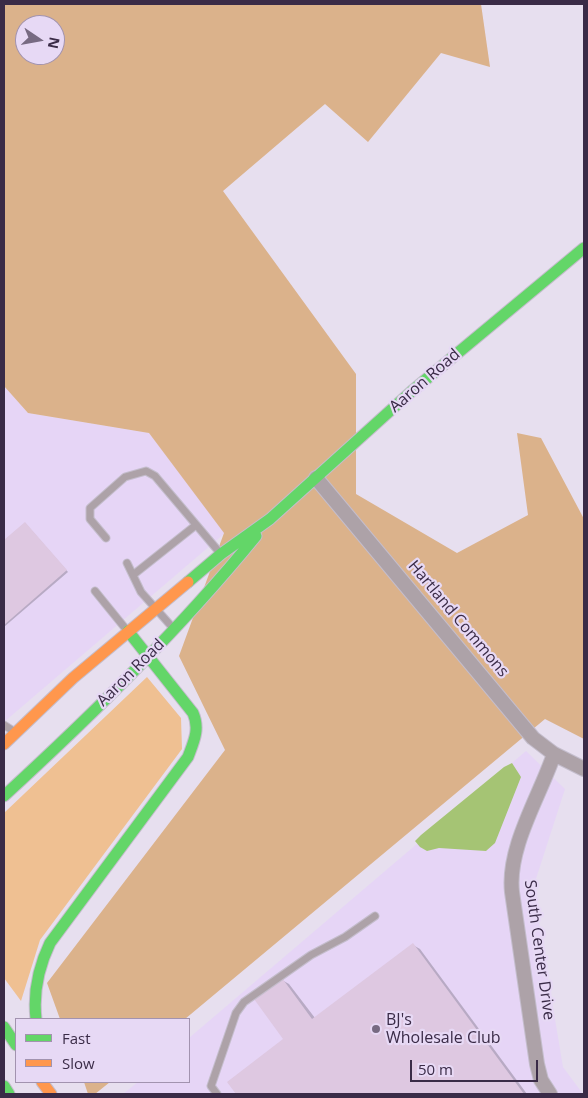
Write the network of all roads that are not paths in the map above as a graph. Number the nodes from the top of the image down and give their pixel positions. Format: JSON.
{"nodes":[{"id":1,"x":584,"y":248,"type":"edge"},
{"id":2,"x":316,"y":478,"type":"junction"},
{"id":3,"x":270,"y":520,"type":"junction"},
{"id":4,"x":196,"y":524,"type":"junction"},
{"id":5,"x":106,"y":538,"type":"dead end"},
{"id":6,"x":221,"y":554,"type":"junction"},
{"id":7,"x":127,"y":563,"type":"dead end"},
{"id":8,"x":232,"y":566,"type":"junction"},
{"id":9,"x":133,"y":575,"type":"junction"},
{"id":10,"x":95,"y":592,"type":"dead end"},
{"id":11,"x":156,"y":609,"type":"junction"},
{"id":12,"x":174,"y":630,"type":"junction"},
{"id":13,"x":128,"y":631,"type":"junction"},
{"id":14,"x":148,"y":656,"type":"junction"},
{"id":15,"x":4,"y":725,"type":"edge"},
{"id":16,"x":16,"y":732,"type":"junction"},
{"id":17,"x":4,"y":744,"type":"edge"},
{"id":18,"x":554,"y":754,"type":"junction"},
{"id":19,"x":584,"y":769,"type":"edge"},
{"id":20,"x":4,"y":796,"type":"edge"},
{"id":21,"x":375,"y":916,"type":"dead end"},
{"id":22,"x":36,"y":1018,"type":"edge"},
{"id":23,"x":4,"y":1027,"type":"edge"},
{"id":24,"x":15,"y":1044,"type":"edge"},
{"id":25,"x":43,"y":1083,"type":"edge"},
{"id":26,"x":4,"y":1086,"type":"edge"},
{"id":27,"x":9,"y":1094,"type":"edge"},
{"id":28,"x":51,"y":1094,"type":"edge"},
{"id":29,"x":217,"y":1094,"type":"edge"},
{"id":30,"x":550,"y":1094,"type":"edge"}],
"edges":[{"from":1,"to":2,"type":"main road","name":"Aaron Road"},
{"from":2,"to":3,"type":"main road","name":"Aaron Road"},
{"from":2,"to":18,"type":"street","name":"Hartland Commons"},
{"from":3,"to":6,"type":"main road","name":"Aaron Road"},
{"from":3,"to":8,"type":"main road","name":"Aaron Road"},
{"from":4,"to":5,"type":"lane"},
{"from":4,"to":6,"type":"lane"},
{"from":4,"to":9,"type":"lane"},
{"from":6,"to":8,"type":"lane"},
{"from":6,"to":11,"type":"main road","name":"Aaron Road"},
{"from":7,"to":9,"type":"lane"},
{"from":8,"to":12,"type":"main road","name":"Aaron Road"},
{"from":9,"to":11,"type":"lane"},
{"from":10,"to":13,"type":"lane"},
{"from":11,"to":12,"type":"lane"},
{"from":11,"to":13,"type":"main road","name":"Aaron Road"},
{"from":12,"to":14,"type":"main road","name":"Aaron Road"},
{"from":13,"to":14,"type":"main road"},
{"from":13,"to":16,"type":"main road","name":"Aaron Road"},
{"from":14,"to":20,"type":"main road","name":"Aaron Road"},
{"from":14,"to":22,"type":"main road"},
{"from":15,"to":16,"type":"lane"},
{"from":16,"to":17,"type":"main road","name":"Aaron Road"},
{"from":18,"to":19,"type":"street","name":"Hartland Commons"},
{"from":18,"to":30,"type":"street","name":"South Center Drive"},
{"from":21,"to":29,"type":"lane"},
{"from":23,"to":24,"type":"main road"},
{"from":25,"to":28,"type":"main road"},
{"from":26,"to":27,"type":"main road"}]}
